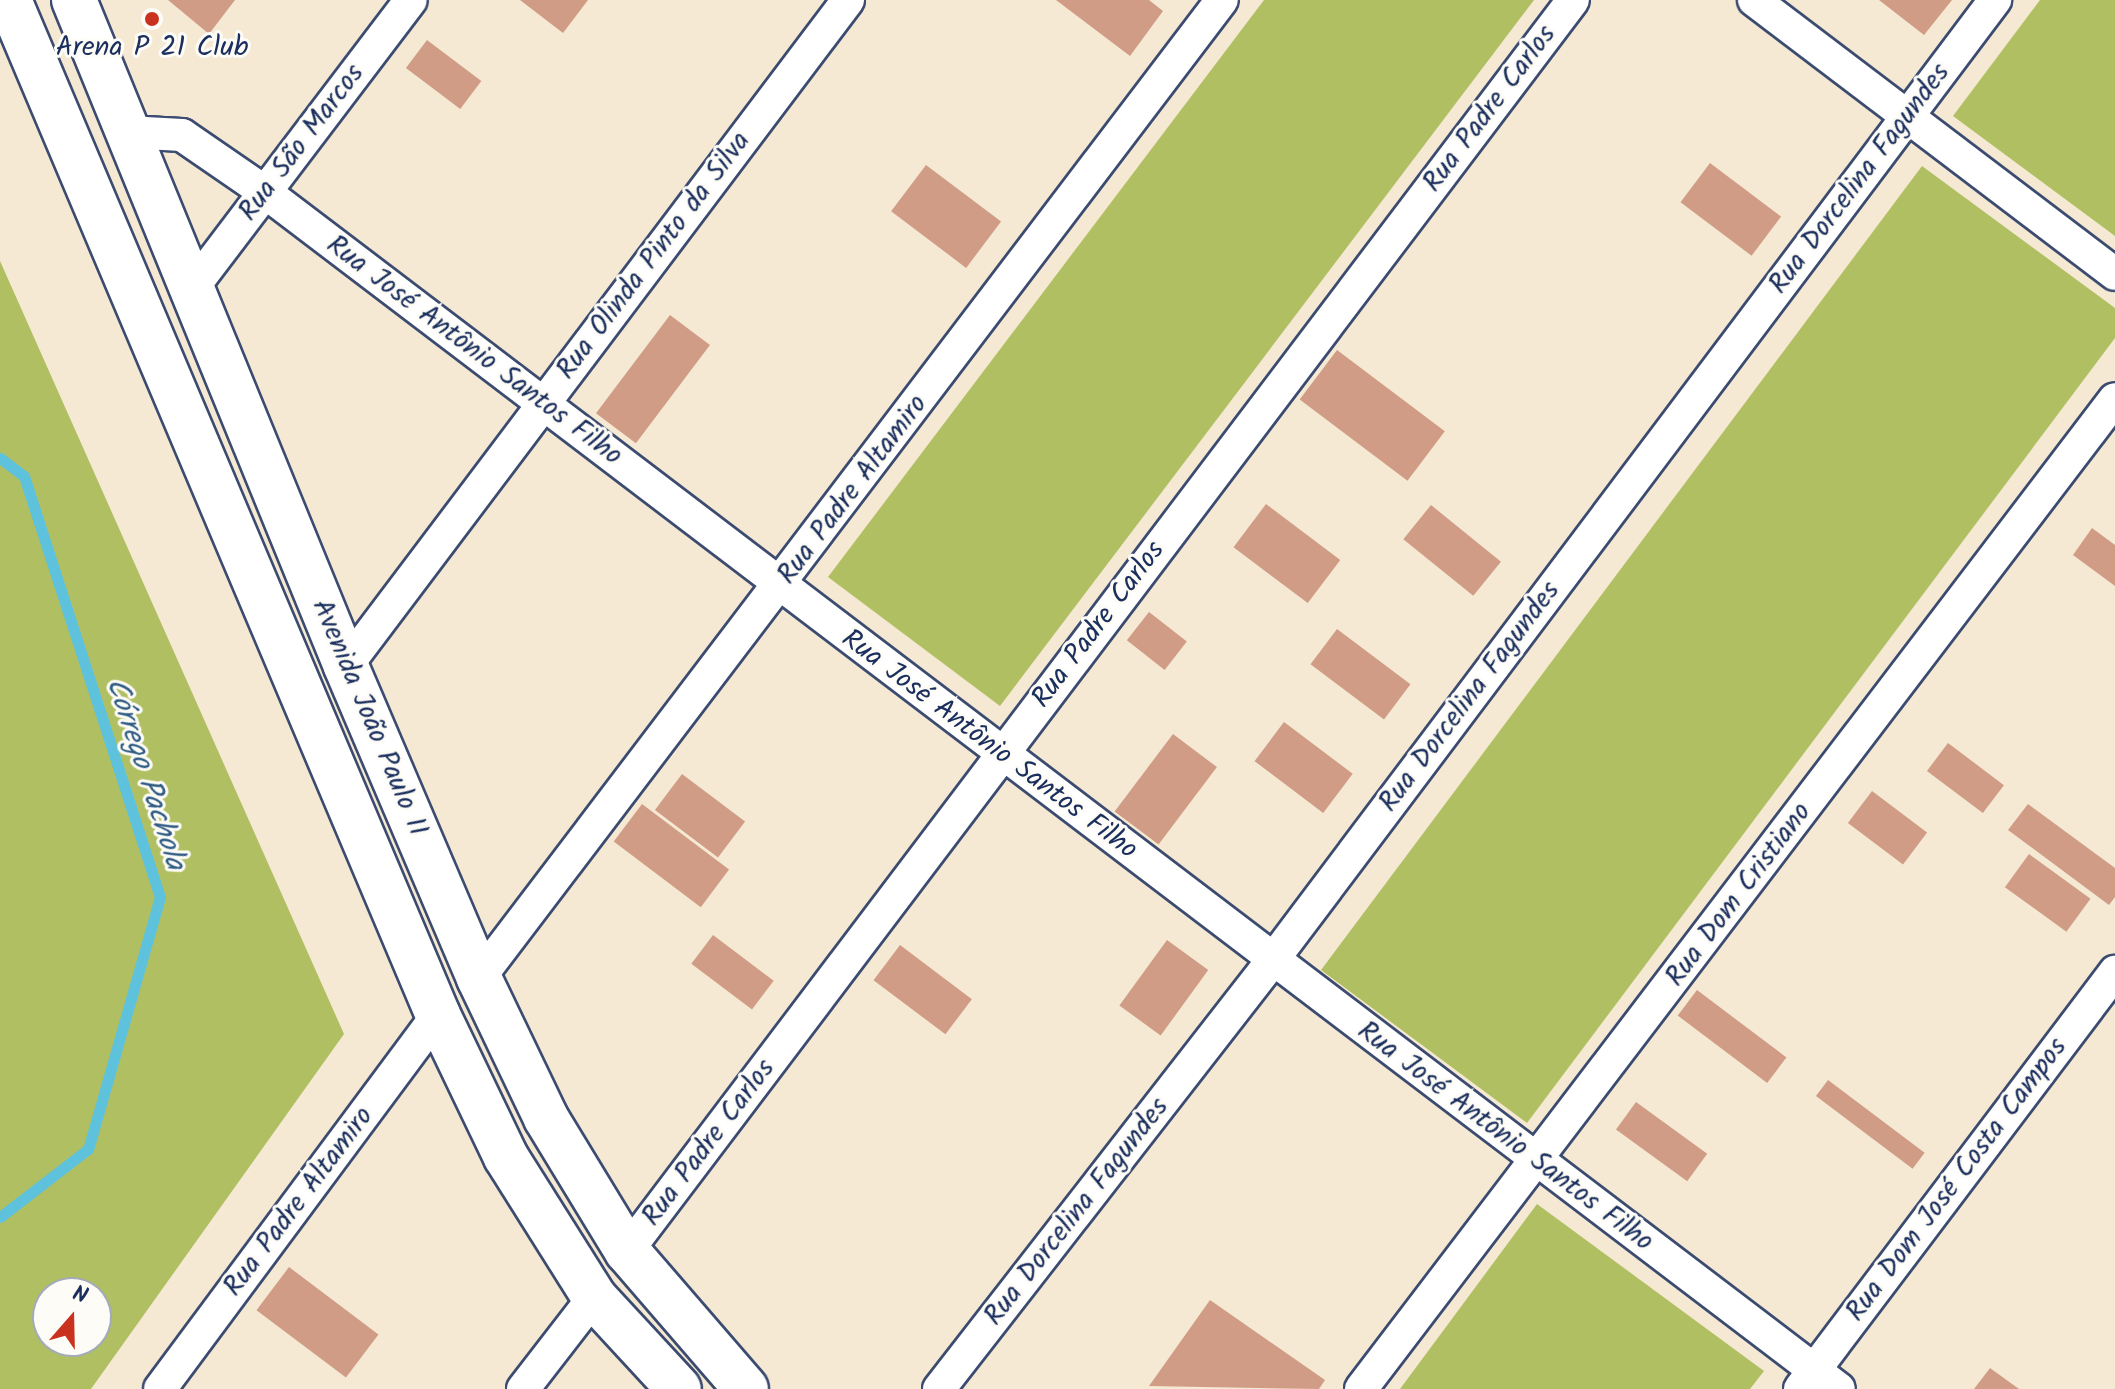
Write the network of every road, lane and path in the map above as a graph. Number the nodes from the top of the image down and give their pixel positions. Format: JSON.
{"nodes":[{"id":1,"x":9,"y":0,"type":"edge"},
{"id":2,"x":74,"y":0,"type":"edge"},
{"id":3,"x":411,"y":0,"type":"edge"},
{"id":4,"x":848,"y":0,"type":"edge"},
{"id":5,"x":1222,"y":0,"type":"edge"},
{"id":6,"x":1573,"y":0,"type":"edge"},
{"id":7,"x":1754,"y":0,"type":"edge"},
{"id":8,"x":1995,"y":0,"type":"edge"},
{"id":9,"x":1907,"y":117,"type":"junction"},
{"id":10,"x":127,"y":132,"type":"junction"},
{"id":11,"x":73,"y":154,"type":"junction"},
{"id":12,"x":265,"y":192,"type":"junction"},
{"id":13,"x":2115,"y":274,"type":"edge"},
{"id":14,"x":193,"y":287,"type":"junction"},
{"id":15,"x":2115,"y":399,"type":"edge"},
{"id":16,"x":542,"y":402,"type":"junction"},
{"id":17,"x":781,"y":586,"type":"junction"},
{"id":18,"x":346,"y":666,"type":"junction"},
{"id":19,"x":1002,"y":754,"type":"junction"},
{"id":20,"x":1272,"y":961,"type":"junction"},
{"id":21,"x":2115,"y":972,"type":"edge"},
{"id":22,"x":479,"y":978,"type":"junction"},
{"id":23,"x":438,"y":1015,"type":"junction"},
{"id":24,"x":1537,"y":1161,"type":"junction"},
{"id":25,"x":627,"y":1251,"type":"junction"},
{"id":26,"x":594,"y":1297,"type":"junction"},
{"id":27,"x":1817,"y":1383,"type":"edge"},
{"id":28,"x":160,"y":1389,"type":"edge"},
{"id":29,"x":523,"y":1389,"type":"edge"},
{"id":30,"x":679,"y":1389,"type":"edge"},
{"id":31,"x":746,"y":1389,"type":"edge"},
{"id":32,"x":939,"y":1389,"type":"edge"},
{"id":33,"x":1361,"y":1389,"type":"edge"}],
"edges":[{"from":1,"to":11,"type":"street","name":"Avenida João Paulo II"},
{"from":2,"to":10,"type":"street","name":"Avenida João Paulo II"},
{"from":3,"to":12,"type":"street","name":"Rua São Marcos"},
{"from":4,"to":16,"type":"street","name":"Rua Olinda Pinto da Silva"},
{"from":5,"to":17,"type":"street","name":"Rua Padre Altamiro"},
{"from":6,"to":19,"type":"street","name":"Rua Padre Carlos"},
{"from":7,"to":9,"type":"street"},
{"from":8,"to":9,"type":"street","name":"Rua Dorcelina Fagundes"},
{"from":9,"to":13,"type":"street"},
{"from":9,"to":20,"type":"street","name":"Rua Dorcelina Fagundes"},
{"from":10,"to":11,"type":"street"},
{"from":10,"to":12,"type":"street","name":"Rua José Antônio Santos Filho"},
{"from":10,"to":14,"type":"street","name":"Avenida João Paulo II"},
{"from":11,"to":23,"type":"street","name":"Avenida João Paulo II"},
{"from":12,"to":14,"type":"street","name":"Rua São Marcos"},
{"from":12,"to":16,"type":"street","name":"Rua José Antônio Santos Filho"},
{"from":14,"to":18,"type":"street","name":"Avenida João Paulo II"},
{"from":15,"to":24,"type":"street","name":"Rua Dom Cristiano"},
{"from":16,"to":17,"type":"street","name":"Rua José Antônio Santos Filho"},
{"from":16,"to":18,"type":"street","name":"Rua Olinda Pinto da Silva"},
{"from":17,"to":19,"type":"street","name":"Rua José Antônio Santos Filho"},
{"from":17,"to":22,"type":"street","name":"Rua Padre Altamiro"},
{"from":18,"to":22,"type":"street","name":"Avenida João Paulo II"},
{"from":19,"to":20,"type":"street","name":"Rua José Antônio Santos Filho"},
{"from":19,"to":25,"type":"street","name":"Rua Padre Carlos"},
{"from":20,"to":24,"type":"street","name":"Rua José Antônio Santos Filho"},
{"from":20,"to":32,"type":"street","name":"Rua Dorcelina Fagundes"},
{"from":21,"to":27,"type":"street","name":"Rua Dom José Costa Campos"},
{"from":22,"to":23,"type":"street"},
{"from":22,"to":25,"type":"street","name":"Avenida João Paulo II"},
{"from":23,"to":26,"type":"street","name":"Avenida João Paulo II"},
{"from":23,"to":28,"type":"street","name":"Rua Padre Altamiro"},
{"from":24,"to":27,"type":"street","name":"Rua José Antônio Santos Filho"},
{"from":24,"to":33,"type":"street","name":"Rua Dom Cristiano"},
{"from":25,"to":31,"type":"street","name":"Avenida João Paulo II"},
{"from":26,"to":29,"type":"street"},
{"from":26,"to":30,"type":"street","name":"Avenida João Paulo II"}]}
